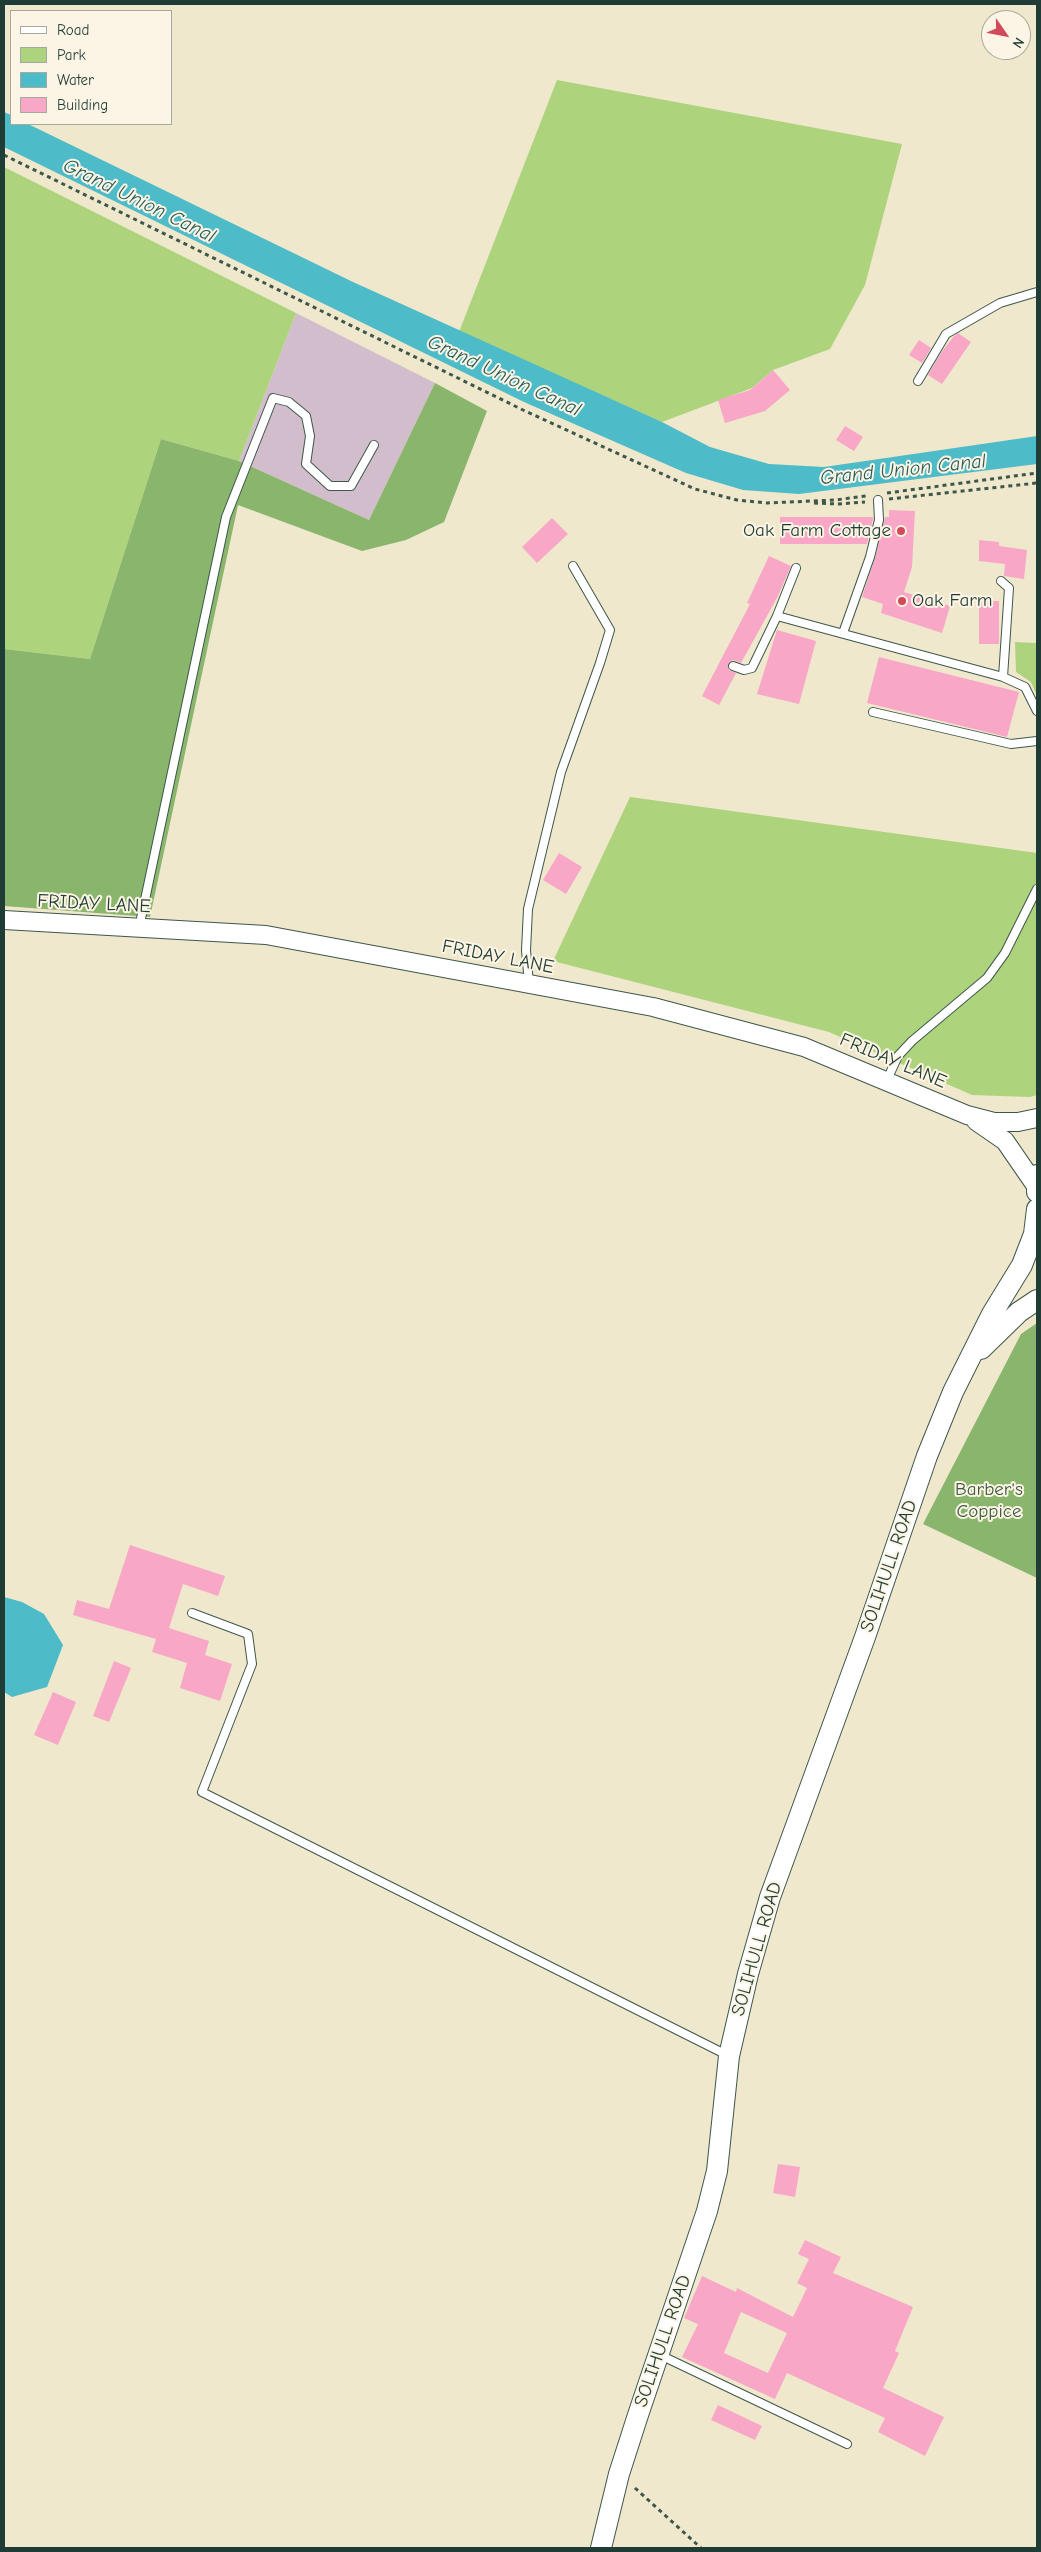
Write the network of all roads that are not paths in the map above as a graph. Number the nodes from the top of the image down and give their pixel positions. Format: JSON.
{"nodes":[{"id":1,"x":1037,"y":292,"type":"edge"},
{"id":2,"x":918,"y":381,"type":"dead end"},
{"id":3,"x":374,"y":445,"type":"dead end"},
{"id":4,"x":878,"y":497,"type":"road end"},
{"id":5,"x":573,"y":566,"type":"dead end"},
{"id":6,"x":796,"y":568,"type":"dead end"},
{"id":7,"x":1001,"y":581,"type":"dead end"},
{"id":8,"x":777,"y":616,"type":"junction"},
{"id":9,"x":843,"y":633,"type":"junction"},
{"id":10,"x":733,"y":666,"type":"dead end"},
{"id":11,"x":1003,"y":677,"type":"junction"},
{"id":12,"x":1037,"y":711,"type":"edge"},
{"id":13,"x":873,"y":712,"type":"dead end"},
{"id":14,"x":1037,"y":741,"type":"edge"},
{"id":15,"x":1037,"y":889,"type":"edge"},
{"id":16,"x":4,"y":920,"type":"edge"},
{"id":17,"x":139,"y":928,"type":"junction"},
{"id":18,"x":529,"y":984,"type":"junction"},
{"id":19,"x":886,"y":1082,"type":"junction"},
{"id":20,"x":967,"y":1115,"type":"junction"},
{"id":21,"x":1037,"y":1118,"type":"edge"},
{"id":22,"x":1037,"y":1184,"type":"edge"},
{"id":23,"x":1037,"y":1209,"type":"edge"},
{"id":24,"x":1037,"y":1300,"type":"edge"},
{"id":25,"x":967,"y":1365,"type":"junction"},
{"id":26,"x":192,"y":1613,"type":"dead end"},
{"id":27,"x":729,"y":2056,"type":"junction"},
{"id":28,"x":658,"y":2354,"type":"junction"},
{"id":29,"x":847,"y":2444,"type":"dead end"},
{"id":30,"x":601,"y":2548,"type":"edge"}],
"edges":[{"from":1,"to":2,"type":"lane"},
{"from":3,"to":17,"type":"lane"},
{"from":4,"to":9,"type":"lane"},
{"from":5,"to":18,"type":"lane"},
{"from":6,"to":8,"type":"lane"},
{"from":7,"to":11,"type":"lane"},
{"from":8,"to":9,"type":"lane"},
{"from":8,"to":10,"type":"lane"},
{"from":9,"to":11,"type":"lane"},
{"from":11,"to":12,"type":"lane"},
{"from":13,"to":14,"type":"lane"},
{"from":15,"to":19,"type":"lane"},
{"from":16,"to":17,"type":"street","name":"FRIDAY LANE"},
{"from":17,"to":18,"type":"street","name":"FRIDAY LANE"},
{"from":18,"to":19,"type":"street","name":"FRIDAY LANE"},
{"from":19,"to":20,"type":"street","name":"FRIDAY LANE"},
{"from":20,"to":21,"type":"street","name":"FRIDAY LANE"},
{"from":20,"to":22,"type":"street","name":"FRIDAY LANE"},
{"from":23,"to":25,"type":"main road","name":"SOLIHULL ROAD"},
{"from":24,"to":25,"type":"main road","name":"SOLIHULL ROAD"},
{"from":25,"to":27,"type":"main road","name":"SOLIHULL ROAD"},
{"from":26,"to":27,"type":"lane"},
{"from":27,"to":28,"type":"main road","name":"SOLIHULL ROAD"},
{"from":28,"to":29,"type":"lane"},
{"from":28,"to":30,"type":"main road","name":"SOLIHULL ROAD"}]}
